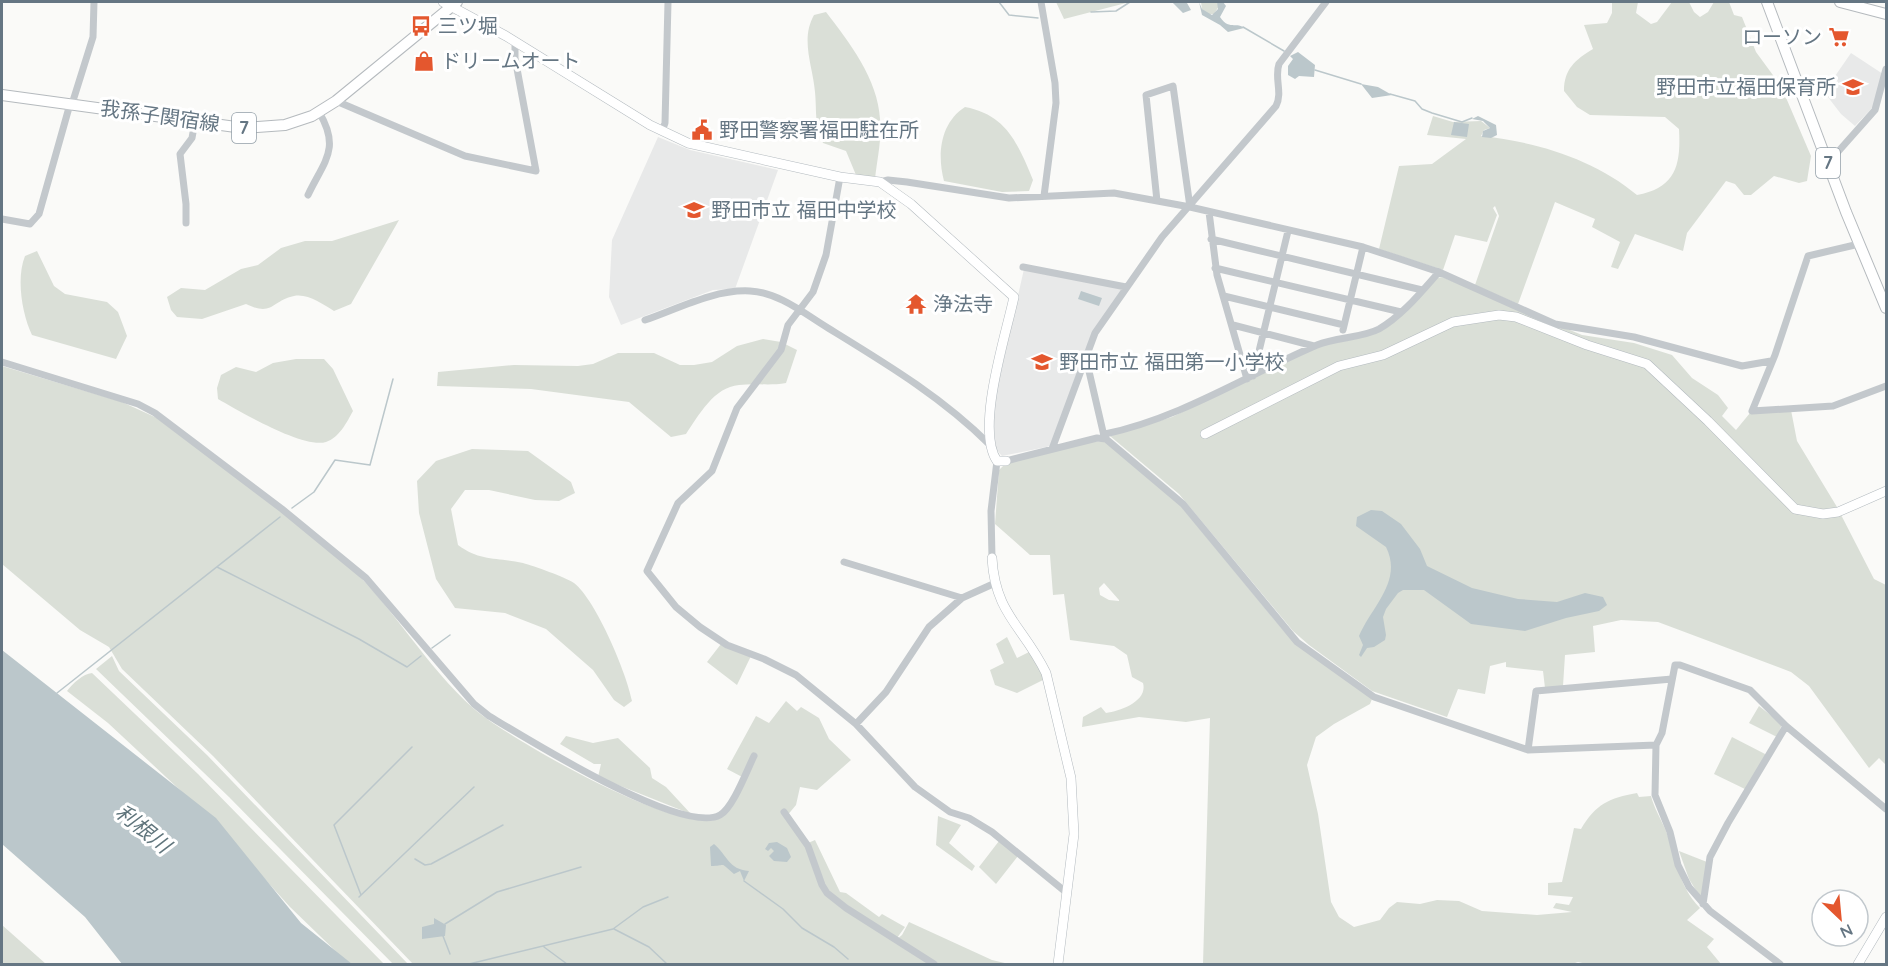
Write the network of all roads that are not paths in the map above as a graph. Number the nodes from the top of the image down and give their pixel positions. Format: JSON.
{"nodes":[{"id":1,"x":94,"y":2,"type":"edge"},
{"id":2,"x":668,"y":2,"type":"edge"},
{"id":3,"x":1041,"y":2,"type":"edge"},
{"id":4,"x":1326,"y":2,"type":"edge"},
{"id":5,"x":1767,"y":2,"type":"edge"},
{"id":6,"x":1840,"y":2,"type":"edge"},
{"id":7,"x":450,"y":3,"type":"edge"},
{"id":8,"x":1887,"y":14,"type":"edge"},
{"id":9,"x":515,"y":42,"type":"junction"},
{"id":10,"x":1887,"y":69,"type":"edge"},
{"id":11,"x":1885,"y":80,"type":"edge"},
{"id":12,"x":2,"y":95,"type":"edge"},
{"id":13,"x":336,"y":101,"type":"junction"},
{"id":14,"x":71,"y":104,"type":"junction"},
{"id":15,"x":319,"y":112,"type":"junction"},
{"id":16,"x":195,"y":121,"type":"junction"},
{"id":17,"x":662,"y":131,"type":"junction"},
{"id":18,"x":1827,"y":158,"type":"junction"},
{"id":19,"x":840,"y":177,"type":"junction"},
{"id":20,"x":880,"y":182,"type":"junction"},
{"id":21,"x":308,"y":195,"type":"dead end"},
{"id":22,"x":1044,"y":196,"type":"junction"},
{"id":23,"x":1157,"y":201,"type":"junction"},
{"id":24,"x":1190,"y":207,"type":"junction"},
{"id":25,"x":1209,"y":212,"type":"junction"},
{"id":26,"x":2,"y":219,"type":"edge"},
{"id":27,"x":186,"y":223,"type":"dead end"},
{"id":28,"x":1288,"y":231,"type":"junction"},
{"id":29,"x":1211,"y":239,"type":"junction"},
{"id":30,"x":1859,"y":244,"type":"junction"},
{"id":31,"x":1363,"y":248,"type":"junction"},
{"id":32,"x":1282,"y":256,"type":"junction"},
{"id":33,"x":1023,"y":267,"type":"dead end"},
{"id":34,"x":1215,"y":268,"type":"junction"},
{"id":35,"x":1439,"y":272,"type":"junction"},
{"id":36,"x":1357,"y":274,"type":"junction"},
{"id":37,"x":1275,"y":281,"type":"junction"},
{"id":38,"x":1126,"y":287,"type":"junction"},
{"id":39,"x":1422,"y":290,"type":"junction"},
{"id":40,"x":1224,"y":296,"type":"junction"},
{"id":41,"x":1351,"y":300,"type":"junction"},
{"id":42,"x":1269,"y":307,"type":"junction"},
{"id":43,"x":1887,"y":308,"type":"edge"},
{"id":44,"x":800,"y":311,"type":"junction"},
{"id":45,"x":1401,"y":312,"type":"junction"},
{"id":46,"x":645,"y":320,"type":"dead end"},
{"id":47,"x":1233,"y":325,"type":"junction"},
{"id":48,"x":1344,"y":325,"type":"junction"},
{"id":49,"x":1262,"y":332,"type":"junction"},
{"id":50,"x":1342,"y":336,"type":"junction"},
{"id":51,"x":1314,"y":346,"type":"junction"},
{"id":52,"x":1085,"y":354,"type":"junction"},
{"id":53,"x":1771,"y":361,"type":"junction"},
{"id":54,"x":2,"y":362,"type":"edge"},
{"id":55,"x":1250,"y":378,"type":"junction"},
{"id":56,"x":1887,"y":387,"type":"edge"},
{"id":57,"x":1205,"y":434,"type":"dead end"},
{"id":58,"x":1104,"y":436,"type":"junction"},
{"id":59,"x":990,"y":445,"type":"junction"},
{"id":60,"x":1052,"y":449,"type":"junction"},
{"id":61,"x":1002,"y":461,"type":"junction"},
{"id":62,"x":1887,"y":491,"type":"edge"},
{"id":63,"x":992,"y":558,"type":"joint"},
{"id":64,"x":844,"y":562,"type":"dead end"},
{"id":65,"x":993,"y":584,"type":"junction"},
{"id":66,"x":962,"y":598,"type":"junction"},
{"id":67,"x":1672,"y":679,"type":"junction"},
{"id":68,"x":856,"y":724,"type":"junction"},
{"id":69,"x":1786,"y":726,"type":"junction"},
{"id":70,"x":1656,"y":745,"type":"junction"},
{"id":71,"x":1528,"y":750,"type":"junction"},
{"id":72,"x":754,"y":756,"type":"dead end"},
{"id":73,"x":1887,"y":809,"type":"edge"},
{"id":74,"x":784,"y":812,"type":"dead end"},
{"id":75,"x":1068,"y":893,"type":"junction"},
{"id":76,"x":1703,"y":904,"type":"junction"},
{"id":77,"x":1887,"y":917,"type":"edge"},
{"id":78,"x":934,"y":964,"type":"edge"},
{"id":79,"x":1058,"y":964,"type":"edge"},
{"id":80,"x":1780,"y":964,"type":"edge"},
{"id":81,"x":1858,"y":964,"type":"edge"}],
"edges":[{"from":1,"to":14,"type":"street"},
{"from":2,"to":17,"type":"street"},
{"from":3,"to":22,"type":"street"},
{"from":4,"to":24,"type":"street"},
{"from":5,"to":18,"type":"main road","number":"7"},
{"from":6,"to":8,"type":"main road"},
{"from":7,"to":9,"type":"street"},
{"from":7,"to":13,"type":"main road","name":"我孫子関宿線","number":"7"},
{"from":9,"to":13,"type":"street"},
{"from":9,"to":17,"type":"street"},
{"from":10,"to":11,"type":"street"},
{"from":11,"to":18,"type":"street"},
{"from":12,"to":14,"type":"main road","name":"我孫子関宿線","number":"7"},
{"from":13,"to":15,"type":"main road","name":"我孫子関宿線","number":"7"},
{"from":14,"to":16,"type":"main road","name":"我孫子関宿線","number":"7"},
{"from":14,"to":26,"type":"street"},
{"from":15,"to":16,"type":"main road","name":"我孫子関宿線","number":"7"},
{"from":15,"to":21,"type":"street"},
{"from":16,"to":27,"type":"street"},
{"from":17,"to":19,"type":"street"},
{"from":18,"to":30,"type":"main road","number":"7"},
{"from":19,"to":20,"type":"street"},
{"from":19,"to":44,"type":"street"},
{"from":20,"to":22,"type":"street"},
{"from":20,"to":59,"type":"street"},
{"from":22,"to":23,"type":"street"},
{"from":23,"to":24,"type":"street"},
{"from":23,"to":24,"type":"street"},
{"from":24,"to":25,"type":"street"},
{"from":24,"to":38,"type":"street"},
{"from":25,"to":28,"type":"street"},
{"from":25,"to":29,"type":"street"},
{"from":28,"to":31,"type":"street"},
{"from":28,"to":32,"type":"street"},
{"from":29,"to":32,"type":"street"},
{"from":29,"to":34,"type":"street"},
{"from":30,"to":43,"type":"main road","number":"7"},
{"from":30,"to":53,"type":"street"},
{"from":31,"to":35,"type":"street"},
{"from":31,"to":36,"type":"street"},
{"from":32,"to":36,"type":"street"},
{"from":32,"to":37,"type":"street"},
{"from":33,"to":38,"type":"street"},
{"from":34,"to":37,"type":"street"},
{"from":34,"to":40,"type":"street"},
{"from":35,"to":39,"type":"street"},
{"from":35,"to":53,"type":"street"},
{"from":36,"to":39,"type":"street"},
{"from":36,"to":41,"type":"street"},
{"from":37,"to":41,"type":"street"},
{"from":37,"to":42,"type":"street"},
{"from":38,"to":52,"type":"street"},
{"from":39,"to":45,"type":"street"},
{"from":40,"to":42,"type":"street"},
{"from":40,"to":47,"type":"street"},
{"from":41,"to":45,"type":"street"},
{"from":41,"to":48,"type":"street"},
{"from":42,"to":48,"type":"street"},
{"from":42,"to":49,"type":"street"},
{"from":44,"to":46,"type":"street"},
{"from":44,"to":59,"type":"street"},
{"from":44,"to":68,"type":"street"},
{"from":45,"to":50,"type":"street"},
{"from":47,"to":49,"type":"street"},
{"from":47,"to":55,"type":"street"},
{"from":48,"to":50,"type":"street"},
{"from":49,"to":51,"type":"street"},
{"from":49,"to":55,"type":"street"},
{"from":50,"to":51,"type":"street"},
{"from":51,"to":55,"type":"street"},
{"from":52,"to":58,"type":"street"},
{"from":52,"to":60,"type":"street"},
{"from":53,"to":56,"type":"street"},
{"from":54,"to":72,"type":"street"},
{"from":55,"to":58,"type":"street"},
{"from":57,"to":62,"type":"street"},
{"from":58,"to":60,"type":"street"},
{"from":58,"to":71,"type":"street"},
{"from":59,"to":61,"type":"street"},
{"from":60,"to":61,"type":"street"},
{"from":61,"to":63,"type":"street"},
{"from":63,"to":65,"type":"street"},
{"from":64,"to":66,"type":"street"},
{"from":65,"to":66,"type":"street"},
{"from":65,"to":75,"type":"street"},
{"from":66,"to":68,"type":"street"},
{"from":67,"to":69,"type":"street"},
{"from":67,"to":70,"type":"street"},
{"from":67,"to":71,"type":"street"},
{"from":68,"to":75,"type":"street"},
{"from":69,"to":73,"type":"street"},
{"from":69,"to":76,"type":"street"},
{"from":70,"to":71,"type":"street"},
{"from":70,"to":76,"type":"street"},
{"from":74,"to":78,"type":"street"},
{"from":75,"to":79,"type":"street"},
{"from":76,"to":80,"type":"street"},
{"from":77,"to":81,"type":"street"}]}
